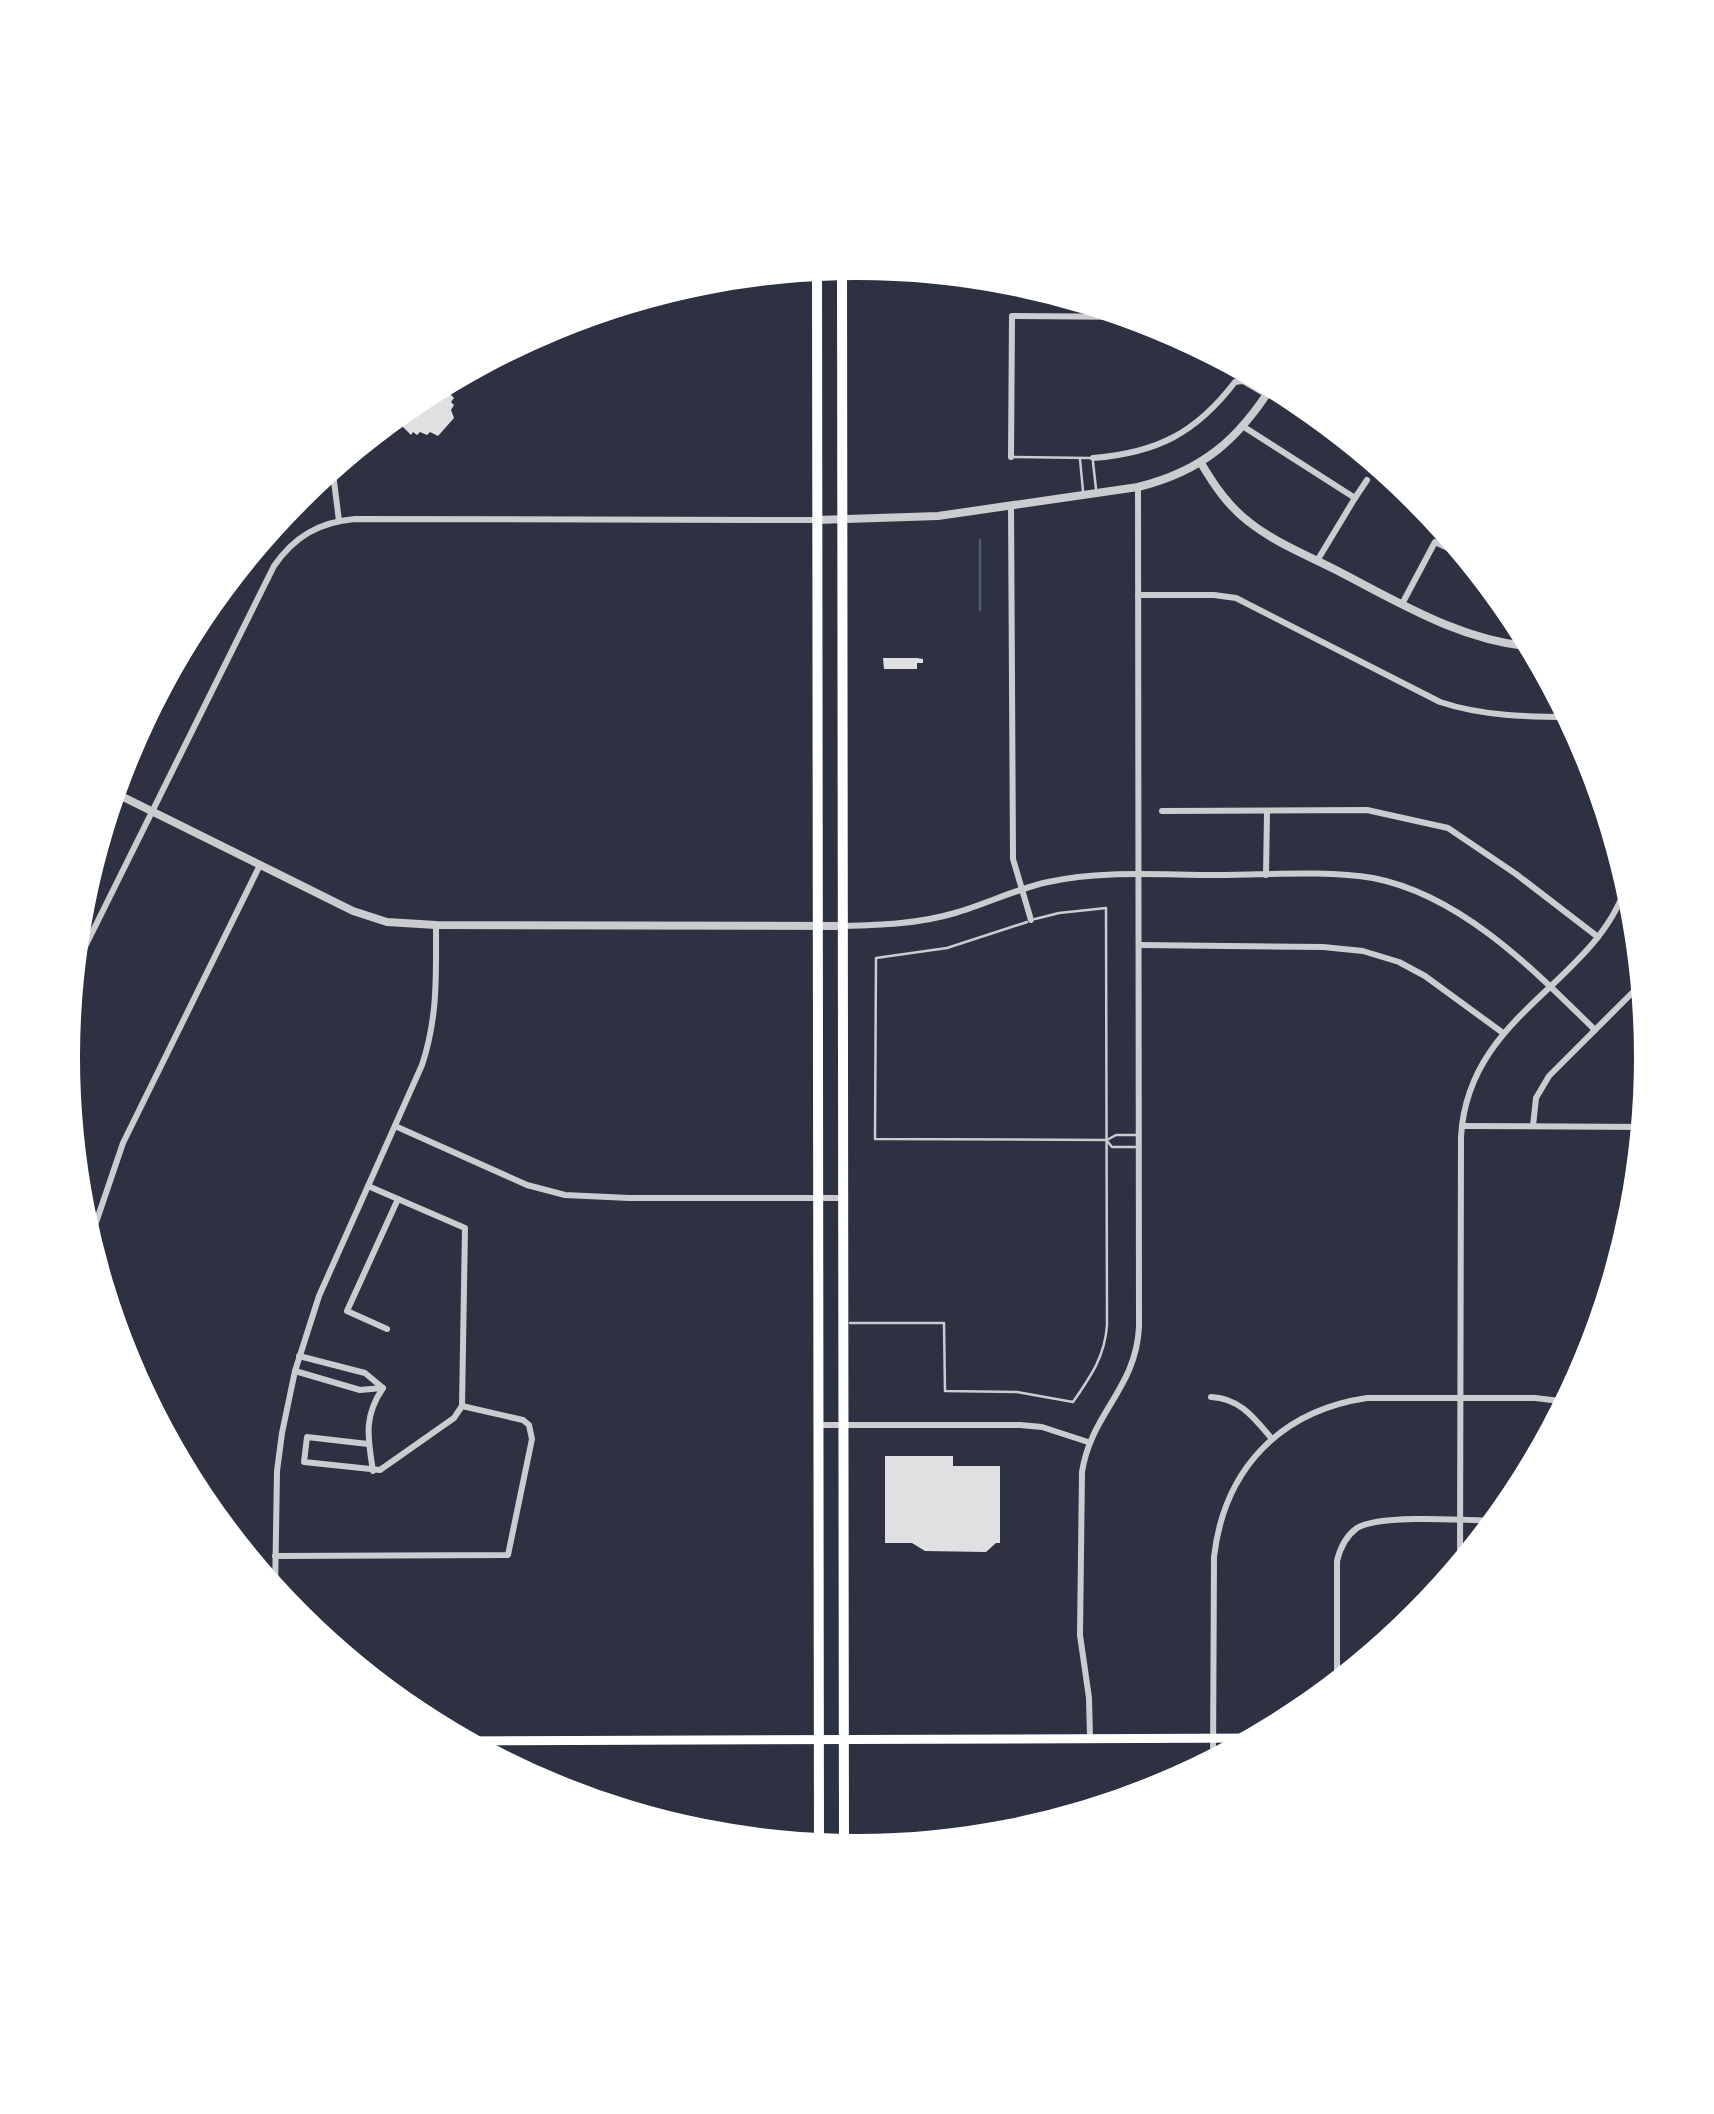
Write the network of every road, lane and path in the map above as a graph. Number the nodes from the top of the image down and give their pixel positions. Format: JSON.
{"nodes":[{"id":1,"x":842,"y":281,"type":"edge"},
{"id":2,"x":817,"y":282,"type":"edge"},
{"id":3,"x":1091,"y":316,"type":"edge"},
{"id":4,"x":1241,"y":381,"type":"edge"},
{"id":5,"x":1265,"y":396,"type":"edge"},
{"id":6,"x":1244,"y":426,"type":"junction"},
{"id":7,"x":1011,"y":457,"type":"joint"},
{"id":8,"x":1080,"y":458,"type":"junction"},
{"id":9,"x":1093,"y":458,"type":"junction"},
{"id":10,"x":1201,"y":463,"type":"junction"},
{"id":11,"x":1366,"y":480,"type":"dead end"},
{"id":12,"x":334,"y":483,"type":"edge"},
{"id":13,"x":1138,"y":487,"type":"junction"},
{"id":14,"x":1096,"y":492,"type":"junction"},
{"id":15,"x":1083,"y":494,"type":"junction"},
{"id":16,"x":1356,"y":498,"type":"junction"},
{"id":17,"x":1011,"y":505,"type":"junction"},
{"id":18,"x":339,"y":520,"type":"junction"},
{"id":19,"x":816,"y":520,"type":"junction"},
{"id":20,"x":841,"y":520,"type":"junction"},
{"id":21,"x":1441,"y":545,"type":"edge"},
{"id":22,"x":1317,"y":561,"type":"junction"},
{"id":23,"x":1138,"y":594,"type":"junction"},
{"id":24,"x":1402,"y":604,"type":"junction"},
{"id":25,"x":1515,"y":644,"type":"edge"},
{"id":26,"x":1556,"y":718,"type":"edge"},
{"id":27,"x":125,"y":797,"type":"edge"},
{"id":28,"x":1162,"y":810,"type":"dead end"},
{"id":29,"x":152,"y":811,"type":"junction"},
{"id":30,"x":1267,"y":812,"type":"junction"},
{"id":31,"x":260,"y":865,"type":"junction"},
{"id":32,"x":1138,"y":875,"type":"junction"},
{"id":33,"x":1266,"y":875,"type":"junction"},
{"id":34,"x":1021,"y":890,"type":"junction"},
{"id":35,"x":1619,"y":904,"type":"edge"},
{"id":36,"x":1032,"y":920,"type":"junction"},
{"id":37,"x":436,"y":926,"type":"junction"},
{"id":38,"x":817,"y":926,"type":"junction"},
{"id":39,"x":842,"y":926,"type":"junction"},
{"id":40,"x":90,"y":934,"type":"edge"},
{"id":41,"x":1598,"y":937,"type":"junction"},
{"id":42,"x":1138,"y":945,"type":"junction"},
{"id":43,"x":1550,"y":986,"type":"junction"},
{"id":44,"x":1631,"y":995,"type":"edge"},
{"id":45,"x":1594,"y":1030,"type":"junction"},
{"id":46,"x":1503,"y":1034,"type":"junction"},
{"id":47,"x":395,"y":1126,"type":"junction"},
{"id":48,"x":1462,"y":1126,"type":"junction"},
{"id":49,"x":1533,"y":1126,"type":"junction"},
{"id":50,"x":1630,"y":1126,"type":"edge"},
{"id":51,"x":1139,"y":1135,"type":"junction"},
{"id":52,"x":1108,"y":1140,"type":"junction"},
{"id":53,"x":1140,"y":1147,"type":"junction"},
{"id":54,"x":368,"y":1186,"type":"junction"},
{"id":55,"x":817,"y":1198,"type":"junction"},
{"id":56,"x":842,"y":1198,"type":"junction"},
{"id":57,"x":398,"y":1199,"type":"junction"},
{"id":58,"x":97,"y":1218,"type":"edge"},
{"id":59,"x":843,"y":1324,"type":"junction"},
{"id":60,"x":386,"y":1328,"type":"dead end"},
{"id":61,"x":299,"y":1356,"type":"junction"},
{"id":62,"x":294,"y":1370,"type":"junction"},
{"id":63,"x":383,"y":1388,"type":"junction"},
{"id":64,"x":1212,"y":1397,"type":"dead end"},
{"id":65,"x":1461,"y":1397,"type":"junction"},
{"id":66,"x":1554,"y":1400,"type":"edge"},
{"id":67,"x":462,"y":1406,"type":"junction"},
{"id":68,"x":818,"y":1425,"type":"junction"},
{"id":69,"x":843,"y":1425,"type":"junction"},
{"id":70,"x":1272,"y":1439,"type":"junction"},
{"id":71,"x":1088,"y":1442,"type":"junction"},
{"id":72,"x":368,"y":1444,"type":"junction"},
{"id":73,"x":373,"y":1471,"type":"junction"},
{"id":74,"x":1460,"y":1520,"type":"junction"},
{"id":75,"x":1480,"y":1520,"type":"edge"},
{"id":76,"x":1460,"y":1546,"type":"edge"},
{"id":77,"x":275,"y":1556,"type":"junction"},
{"id":78,"x":275,"y":1571,"type":"edge"},
{"id":79,"x":1336,"y":1668,"type":"edge"},
{"id":80,"x":1090,"y":1737,"type":"junction"},
{"id":81,"x":1213,"y":1737,"type":"junction"},
{"id":82,"x":1231,"y":1737,"type":"edge"},
{"id":83,"x":818,"y":1739,"type":"junction"},
{"id":84,"x":844,"y":1739,"type":"junction"},
{"id":85,"x":488,"y":1741,"type":"edge"},
{"id":86,"x":1213,"y":1747,"type":"edge"},
{"id":87,"x":819,"y":1833,"type":"edge"},
{"id":88,"x":844,"y":1833,"type":"edge"}],
"edges":[{"from":1,"to":20,"type":"main road"},
{"from":2,"to":19,"type":"main road"},
{"from":3,"to":7,"type":"street"},
{"from":4,"to":9,"type":"street"},
{"from":5,"to":6,"type":"street"},
{"from":6,"to":10,"type":"street"},
{"from":6,"to":16,"type":"street"},
{"from":7,"to":8,"type":"lane"},
{"from":8,"to":9,"type":"lane"},
{"from":8,"to":15,"type":"lane"},
{"from":9,"to":14,"type":"lane"},
{"from":10,"to":13,"type":"street"},
{"from":10,"to":22,"type":"street"},
{"from":11,"to":16,"type":"street"},
{"from":12,"to":18,"type":"street"},
{"from":13,"to":14,"type":"street"},
{"from":13,"to":23,"type":"street"},
{"from":14,"to":15,"type":"street"},
{"from":15,"to":17,"type":"street"},
{"from":16,"to":22,"type":"street"},
{"from":17,"to":20,"type":"street"},
{"from":17,"to":34,"type":"street"},
{"from":18,"to":19,"type":"street"},
{"from":18,"to":29,"type":"street"},
{"from":19,"to":20,"type":"street"},
{"from":19,"to":38,"type":"main road"},
{"from":20,"to":39,"type":"main road"},
{"from":21,"to":24,"type":"street"},
{"from":22,"to":24,"type":"street"},
{"from":23,"to":26,"type":"street"},
{"from":23,"to":32,"type":"street"},
{"from":24,"to":25,"type":"street"},
{"from":27,"to":29,"type":"street"},
{"from":28,"to":30,"type":"street"},
{"from":29,"to":31,"type":"street"},
{"from":29,"to":40,"type":"street"},
{"from":30,"to":33,"type":"street"},
{"from":30,"to":41,"type":"street"},
{"from":31,"to":37,"type":"street"},
{"from":31,"to":58,"type":"street"},
{"from":32,"to":33,"type":"street"},
{"from":32,"to":34,"type":"street"},
{"from":32,"to":42,"type":"street"},
{"from":33,"to":43,"type":"street"},
{"from":34,"to":36,"type":"street"},
{"from":34,"to":39,"type":"street"},
{"from":35,"to":41,"type":"street"},
{"from":36,"to":52,"type":"lane"},
{"from":36,"to":52,"type":"lane"},
{"from":37,"to":38,"type":"street"},
{"from":37,"to":47,"type":"street"},
{"from":38,"to":39,"type":"street"},
{"from":38,"to":55,"type":"main road"},
{"from":39,"to":56,"type":"main road"},
{"from":41,"to":43,"type":"street"},
{"from":42,"to":46,"type":"street"},
{"from":42,"to":51,"type":"street"},
{"from":43,"to":45,"type":"street"},
{"from":43,"to":46,"type":"street"},
{"from":44,"to":45,"type":"street"},
{"from":45,"to":49,"type":"street"},
{"from":46,"to":48,"type":"street"},
{"from":47,"to":54,"type":"street"},
{"from":47,"to":55,"type":"street"},
{"from":48,"to":49,"type":"street"},
{"from":48,"to":65,"type":"street"},
{"from":49,"to":50,"type":"street"},
{"from":51,"to":52,"type":"lane"},
{"from":51,"to":53,"type":"street"},
{"from":52,"to":53,"type":"lane"},
{"from":52,"to":59,"type":"lane"},
{"from":53,"to":71,"type":"street"},
{"from":54,"to":57,"type":"street"},
{"from":54,"to":61,"type":"street"},
{"from":55,"to":56,"type":"street"},
{"from":55,"to":68,"type":"main road"},
{"from":56,"to":59,"type":"main road"},
{"from":57,"to":60,"type":"street"},
{"from":57,"to":67,"type":"street"},
{"from":59,"to":69,"type":"main road"},
{"from":61,"to":62,"type":"street"},
{"from":61,"to":63,"type":"street"},
{"from":62,"to":63,"type":"street"},
{"from":62,"to":77,"type":"street"},
{"from":63,"to":72,"type":"street"},
{"from":64,"to":70,"type":"street"},
{"from":65,"to":66,"type":"street"},
{"from":65,"to":70,"type":"street"},
{"from":65,"to":74,"type":"street"},
{"from":67,"to":73,"type":"street"},
{"from":67,"to":77,"type":"street"},
{"from":68,"to":69,"type":"street"},
{"from":68,"to":83,"type":"main road"},
{"from":69,"to":71,"type":"street"},
{"from":69,"to":84,"type":"main road"},
{"from":70,"to":81,"type":"street"},
{"from":71,"to":80,"type":"street"},
{"from":72,"to":73,"type":"street"},
{"from":72,"to":73,"type":"street"},
{"from":74,"to":75,"type":"street"},
{"from":74,"to":76,"type":"street"},
{"from":74,"to":79,"type":"street"},
{"from":77,"to":78,"type":"street"},
{"from":80,"to":81,"type":"main road"},
{"from":80,"to":84,"type":"main road"},
{"from":81,"to":82,"type":"main road"},
{"from":81,"to":86,"type":"street"},
{"from":83,"to":84,"type":"main road"},
{"from":83,"to":85,"type":"main road"},
{"from":83,"to":87,"type":"main road"},
{"from":84,"to":88,"type":"main road"}]}
